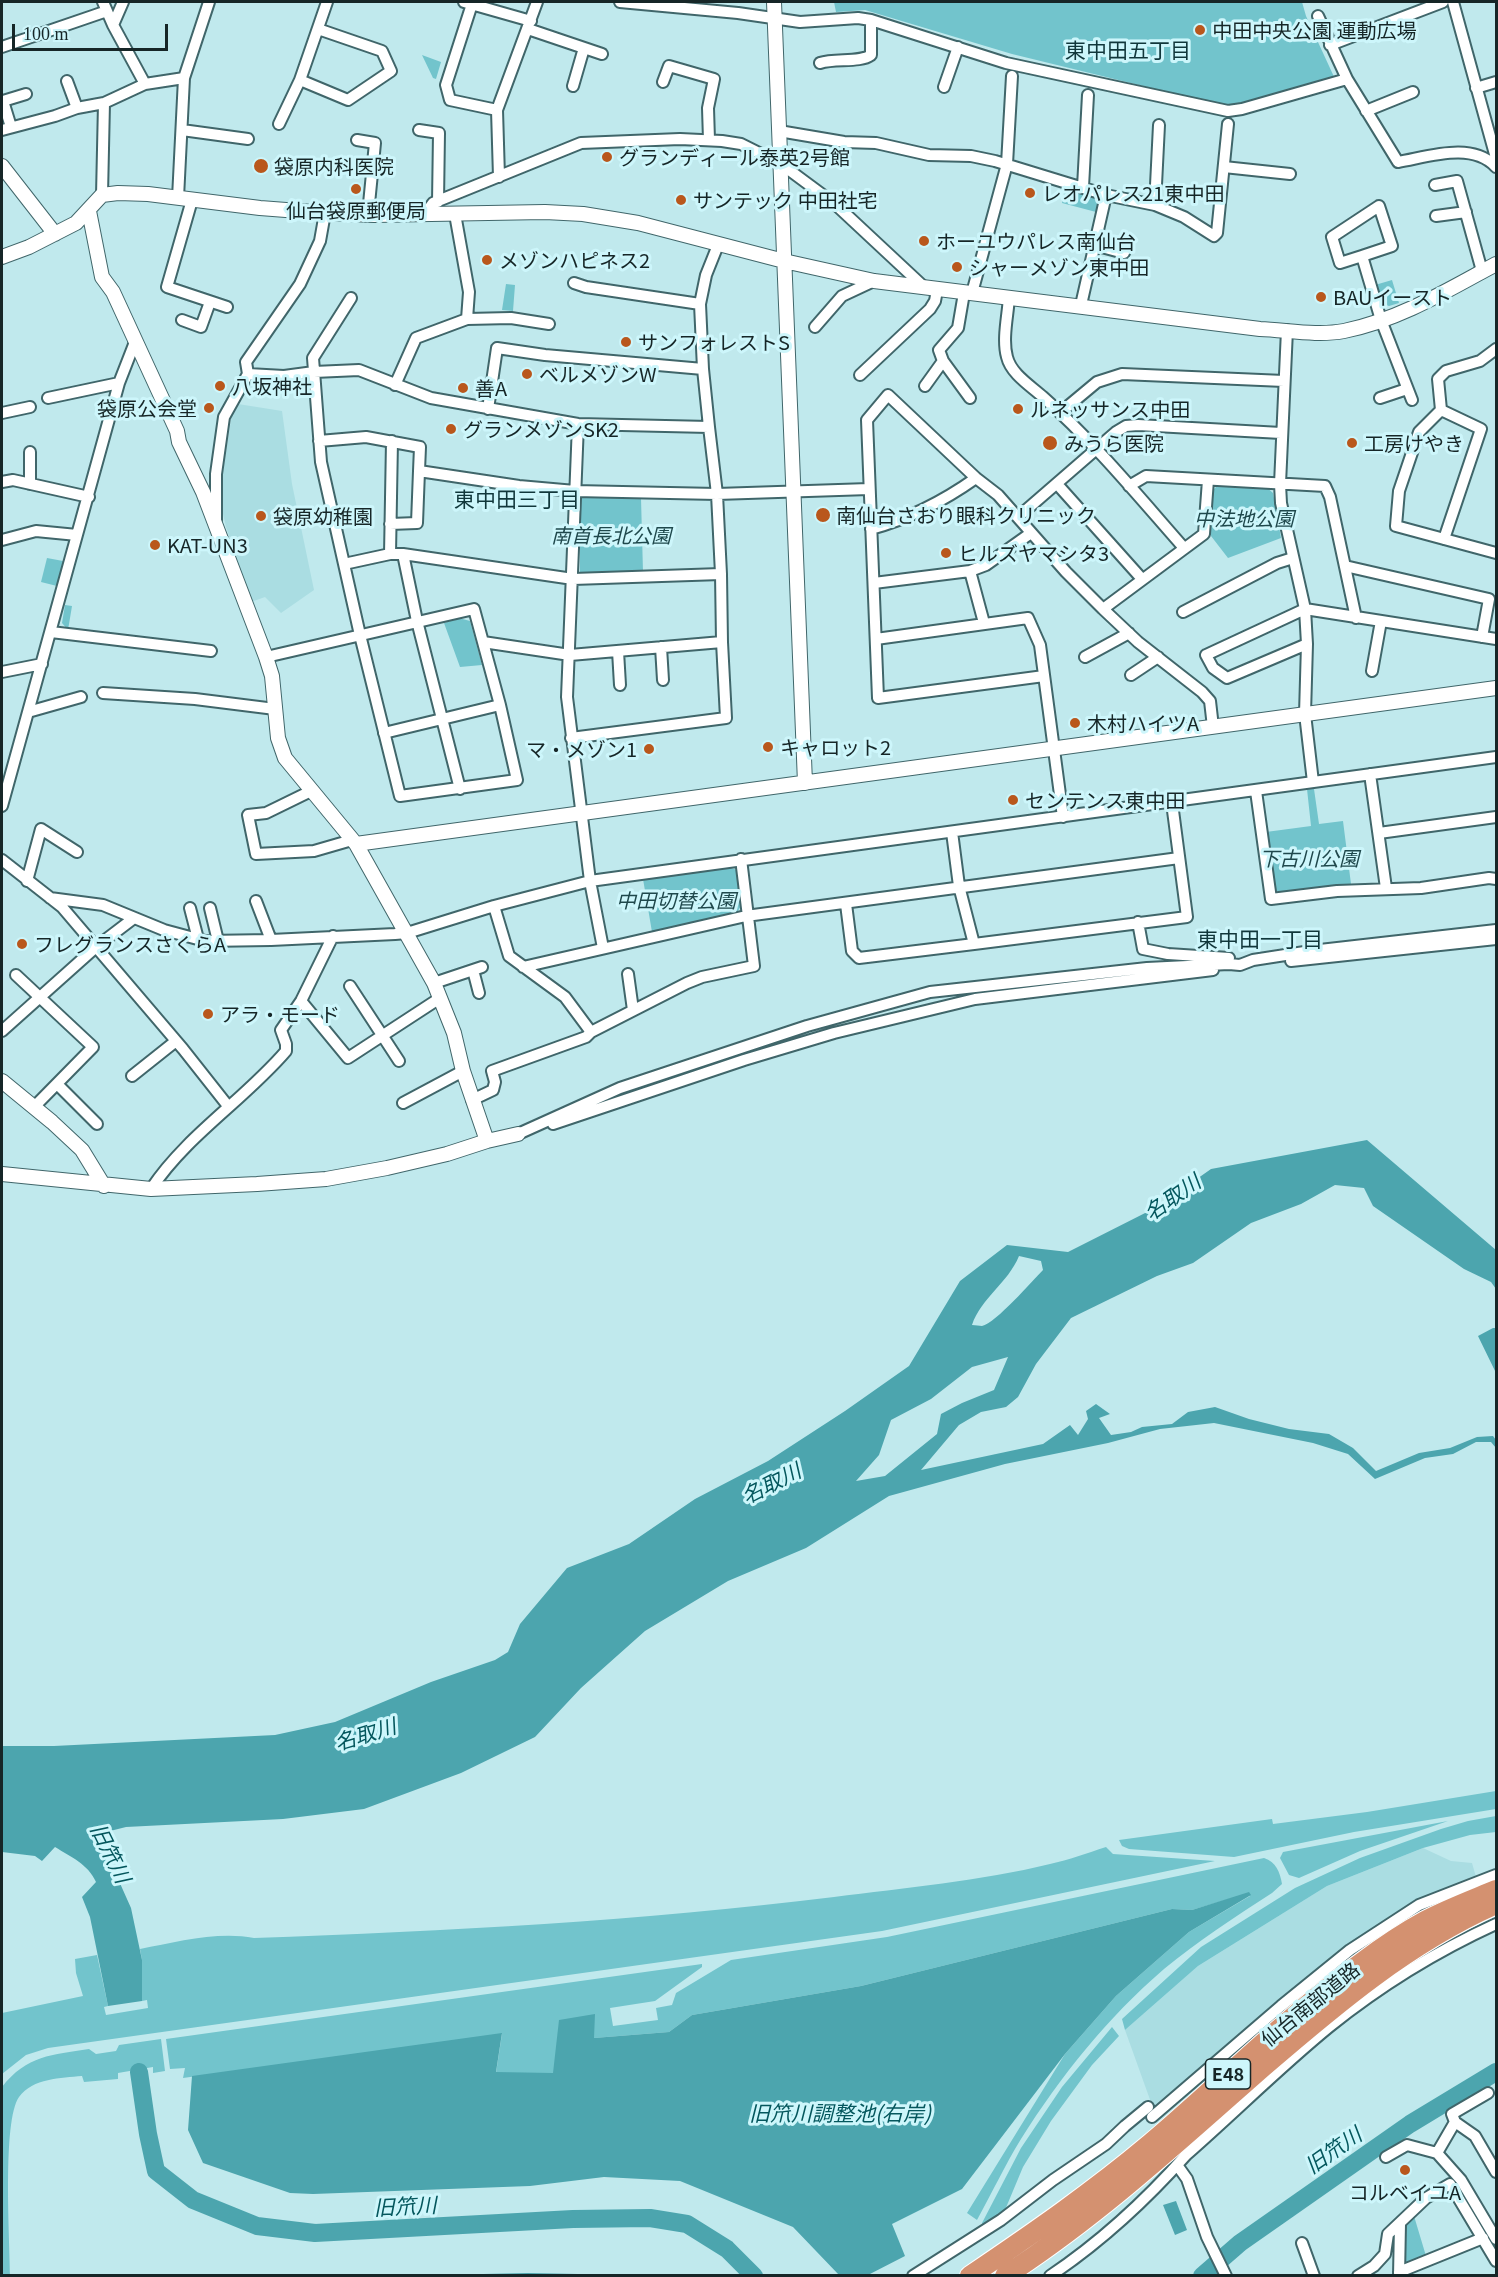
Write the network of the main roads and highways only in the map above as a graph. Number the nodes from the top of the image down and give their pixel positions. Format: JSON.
{"nodes":[{"id":1,"x":1497,"y":1890,"type":"edge"},
{"id":2,"x":1497,"y":1904,"type":"edge"},
{"id":3,"x":970,"y":2276,"type":"edge"},
{"id":4,"x":1005,"y":2276,"type":"edge"}],
"edges":[{"from":1,"to":3,"type":"highway","name":"仙台南部道路","number":"E48"},
{"from":2,"to":4,"type":"highway","name":"仙台南部道路","number":"E48"}]}
